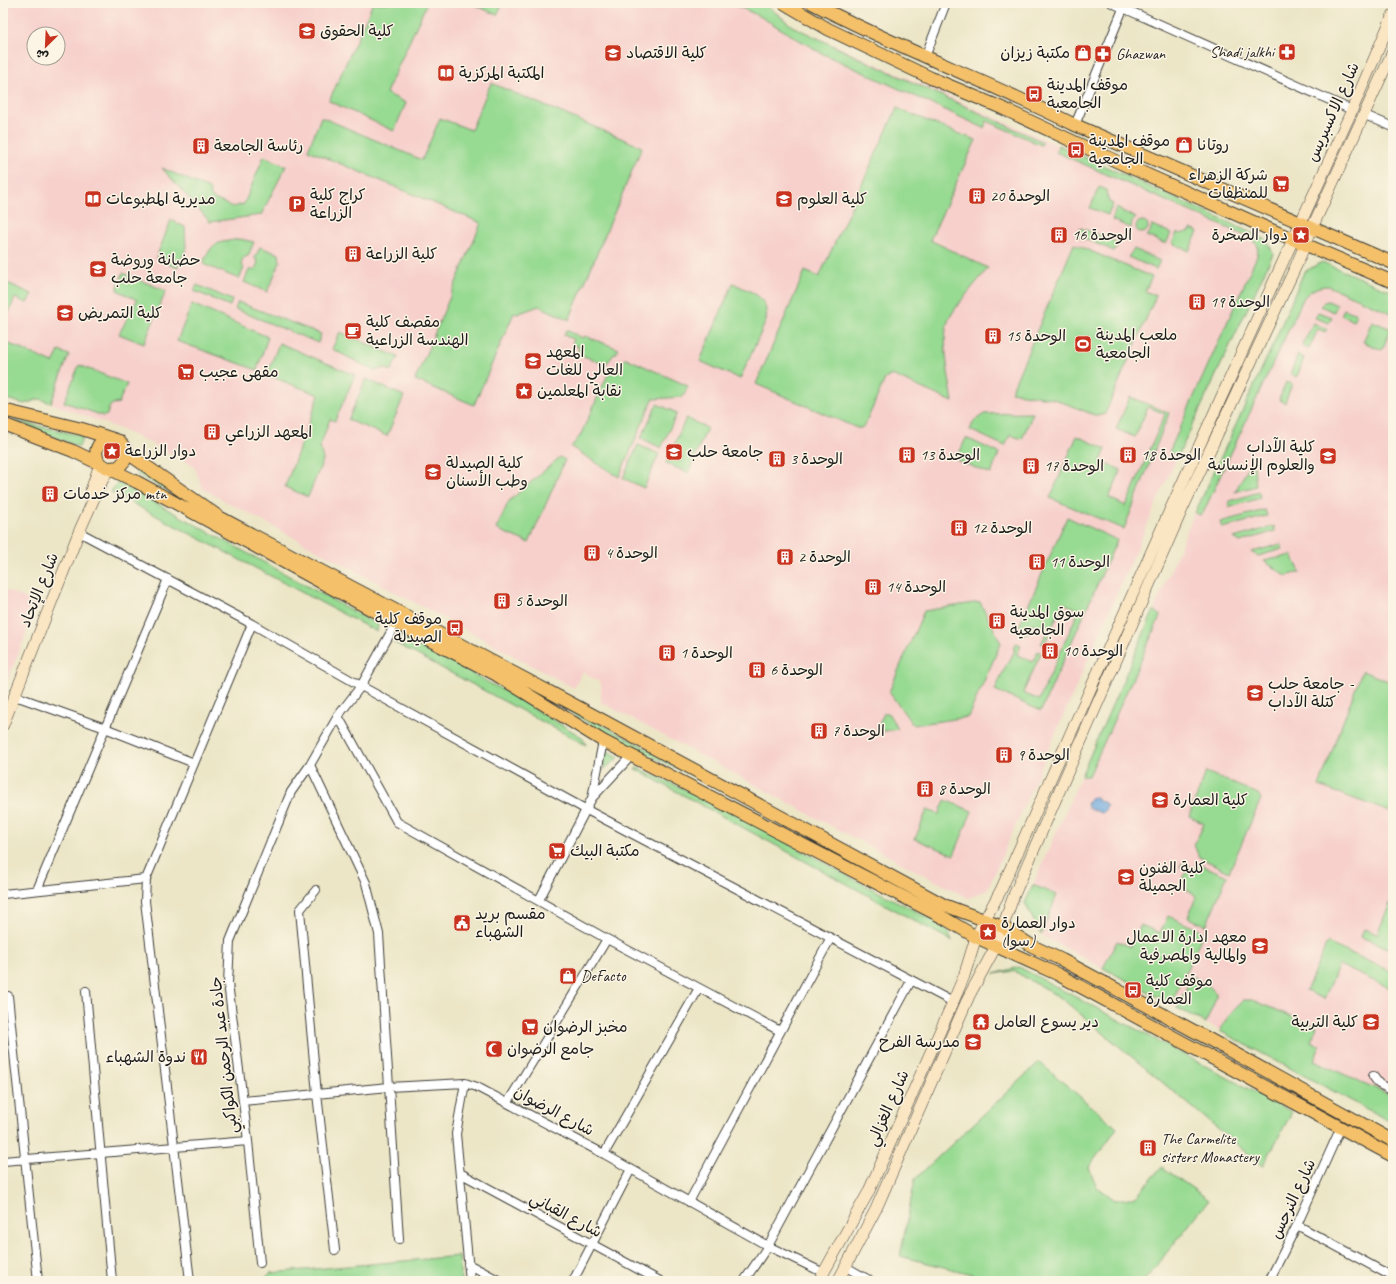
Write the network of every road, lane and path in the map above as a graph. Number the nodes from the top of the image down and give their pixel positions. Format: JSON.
{"nodes":[{"id":1,"x":784,"y":3,"type":"edge"},
{"id":2,"x":812,"y":3,"type":"edge"},
{"id":3,"x":946,"y":3,"type":"edge"},
{"id":4,"x":1112,"y":3,"type":"edge"},
{"id":5,"x":1124,"y":5,"type":"edge"},
{"id":6,"x":1393,"y":15,"type":"edge"},
{"id":7,"x":1393,"y":52,"type":"edge"},
{"id":8,"x":925,"y":57,"type":"junction"},
{"id":9,"x":1008,"y":93,"type":"junction"},
{"id":10,"x":1002,"y":108,"type":"junction"},
{"id":11,"x":1352,"y":110,"type":"junction"},
{"id":12,"x":1365,"y":115,"type":"junction"},
{"id":13,"x":1075,"y":125,"type":"junction"},
{"id":14,"x":1393,"y":127,"type":"edge"},
{"id":15,"x":1300,"y":222,"type":"junction"},
{"id":16,"x":1312,"y":228,"type":"junction"},
{"id":17,"x":1293,"y":238,"type":"junction"},
{"id":18,"x":1305,"y":244,"type":"junction"},
{"id":19,"x":1393,"y":263,"type":"edge"},
{"id":20,"x":1393,"y":282,"type":"edge"},
{"id":21,"x":3,"y":410,"type":"edge"},
{"id":22,"x":3,"y":424,"type":"edge"},
{"id":23,"x":109,"y":438,"type":"junction"},
{"id":24,"x":126,"y":452,"type":"junction"},
{"id":25,"x":104,"y":466,"type":"junction"},
{"id":26,"x":79,"y":532,"type":"junction"},
{"id":27,"x":168,"y":579,"type":"junction"},
{"id":28,"x":396,"y":623,"type":"junction"},
{"id":29,"x":252,"y":624,"type":"junction"},
{"id":30,"x":361,"y":686,"type":"junction"},
{"id":31,"x":14,"y":697,"type":"junction"},
{"id":32,"x":338,"y":716,"type":"junction"},
{"id":33,"x":3,"y":725,"type":"edge"},
{"id":34,"x":105,"y":728,"type":"junction"},
{"id":35,"x":603,"y":741,"type":"junction"},
{"id":36,"x":631,"y":756,"type":"junction"},
{"id":37,"x":194,"y":763,"type":"junction"},
{"id":38,"x":310,"y":765,"type":"junction"},
{"id":39,"x":592,"y":798,"type":"junction"},
{"id":40,"x":585,"y":809,"type":"junction"},
{"id":41,"x":146,"y":879,"type":"junction"},
{"id":42,"x":37,"y":890,"type":"junction"},
{"id":43,"x":316,"y":890,"type":"dead end"},
{"id":44,"x":3,"y":894,"type":"edge"},
{"id":45,"x":539,"y":900,"type":"junction"},
{"id":46,"x":984,"y":921,"type":"junction"},
{"id":47,"x":1003,"y":928,"type":"junction"},
{"id":48,"x":976,"y":938,"type":"junction"},
{"id":49,"x":607,"y":939,"type":"junction"},
{"id":50,"x":830,"y":939,"type":"junction"},
{"id":51,"x":996,"y":946,"type":"junction"},
{"id":52,"x":911,"y":981,"type":"junction"},
{"id":53,"x":699,"y":988,"type":"junction"},
{"id":54,"x":86,"y":992,"type":"dead end"},
{"id":55,"x":8,"y":996,"type":"dead end"},
{"id":56,"x":953,"y":1002,"type":"junction"},
{"id":57,"x":780,"y":1031,"type":"junction"},
{"id":58,"x":1373,"y":1076,"type":"dead end"},
{"id":59,"x":465,"y":1084,"type":"junction"},
{"id":60,"x":389,"y":1088,"type":"junction"},
{"id":61,"x":1393,"y":1091,"type":"edge"},
{"id":62,"x":317,"y":1094,"type":"junction"},
{"id":63,"x":243,"y":1101,"type":"junction"},
{"id":64,"x":508,"y":1102,"type":"junction"},
{"id":65,"x":1341,"y":1127,"type":"junction"},
{"id":66,"x":248,"y":1141,"type":"junction"},
{"id":67,"x":1393,"y":1141,"type":"edge"},
{"id":68,"x":175,"y":1148,"type":"junction"},
{"id":69,"x":100,"y":1154,"type":"junction"},
{"id":70,"x":604,"y":1154,"type":"junction"},
{"id":71,"x":1393,"y":1156,"type":"edge"},
{"id":72,"x":26,"y":1160,"type":"junction"},
{"id":73,"x":3,"y":1161,"type":"edge"},
{"id":74,"x":631,"y":1169,"type":"junction"},
{"id":75,"x":460,"y":1173,"type":"junction"},
{"id":76,"x":689,"y":1202,"type":"junction"},
{"id":77,"x":1297,"y":1225,"type":"junction"},
{"id":78,"x":399,"y":1239,"type":"dead end"},
{"id":79,"x":592,"y":1244,"type":"junction"},
{"id":80,"x":768,"y":1246,"type":"junction"},
{"id":81,"x":335,"y":1250,"type":"dead end"},
{"id":82,"x":260,"y":1263,"type":"dead end"},
{"id":83,"x":468,"y":1264,"type":"junction"},
{"id":84,"x":846,"y":1267,"type":"junction"},
{"id":85,"x":821,"y":1277,"type":"edge"},
{"id":86,"x":1393,"y":1277,"type":"edge"},
{"id":87,"x":38,"y":1281,"type":"edge"},
{"id":88,"x":112,"y":1281,"type":"edge"},
{"id":89,"x":190,"y":1281,"type":"edge"},
{"id":90,"x":470,"y":1281,"type":"edge"},
{"id":91,"x":500,"y":1281,"type":"edge"},
{"id":92,"x":573,"y":1281,"type":"edge"},
{"id":93,"x":660,"y":1281,"type":"edge"},
{"id":94,"x":744,"y":1281,"type":"edge"},
{"id":95,"x":838,"y":1281,"type":"edge"},
{"id":96,"x":871,"y":1281,"type":"edge"},
{"id":97,"x":1269,"y":1281,"type":"edge"}],
"edges":[{"from":1,"to":10,"type":"main road"},
{"from":2,"to":8,"type":"main road"},
{"from":3,"to":8,"type":"street"},
{"from":4,"to":5,"type":"street"},
{"from":5,"to":11,"type":"street"},
{"from":5,"to":13,"type":"street"},
{"from":6,"to":11,"type":"main road","name":"شارع الاكسبريس"},
{"from":7,"to":12,"type":"main road","name":"شارع الغزالي"},
{"from":8,"to":9,"type":"main road"},
{"from":9,"to":10,"type":"main road"},
{"from":9,"to":13,"type":"main road"},
{"from":10,"to":17,"type":"main road"},
{"from":11,"to":15,"type":"main road","name":"شارع الاكسبريس"},
{"from":12,"to":14,"type":"street"},
{"from":12,"to":16,"type":"main road","name":"شارع الغزالي"},
{"from":13,"to":15,"type":"main road"},
{"from":15,"to":16,"type":"main road"},
{"from":15,"to":17,"type":"main road","name":"شارع الاكسبريس"},
{"from":16,"to":18,"type":"main road","name":"شارع الغزالي"},
{"from":16,"to":19,"type":"main road"},
{"from":17,"to":18,"type":"main road"},
{"from":17,"to":46,"type":"main road","name":"شارع الغزالي"},
{"from":18,"to":20,"type":"main road"},
{"from":18,"to":47,"type":"main road","name":"شارع الغزالي"},
{"from":21,"to":23,"type":"main road"},
{"from":22,"to":25,"type":"main road"},
{"from":23,"to":24,"type":"main road"},
{"from":23,"to":25,"type":"main road"},
{"from":24,"to":25,"type":"main road"},
{"from":24,"to":46,"type":"main road"},
{"from":25,"to":26,"type":"main road","name":"شارع الإتحاد"},
{"from":25,"to":28,"type":"main road"},
{"from":26,"to":27,"type":"street"},
{"from":26,"to":31,"type":"main road","name":"شارع الإتحاد"},
{"from":27,"to":29,"type":"street"},
{"from":27,"to":34,"type":"street"},
{"from":28,"to":30,"type":"street","name":"جادة عبد الرحمن الكواكبي"},
{"from":28,"to":35,"type":"main road"},
{"from":29,"to":30,"type":"street"},
{"from":29,"to":37,"type":"street"},
{"from":30,"to":32,"type":"street","name":"جادة عبد الرحمن الكواكبي"},
{"from":30,"to":40,"type":"street"},
{"from":31,"to":33,"type":"main road","name":"شارع الإتحاد"},
{"from":31,"to":34,"type":"street"},
{"from":32,"to":38,"type":"street","name":"جادة عبد الرحمن الكواكبي"},
{"from":32,"to":45,"type":"street"},
{"from":34,"to":37,"type":"street"},
{"from":34,"to":42,"type":"street"},
{"from":35,"to":36,"type":"main road"},
{"from":35,"to":39,"type":"street"},
{"from":36,"to":39,"type":"street"},
{"from":36,"to":48,"type":"main road"},
{"from":37,"to":41,"type":"street"},
{"from":38,"to":60,"type":"street"},
{"from":38,"to":63,"type":"street","name":"جادة عبد الرحمن الكواكبي"},
{"from":39,"to":40,"type":"street"},
{"from":40,"to":45,"type":"street"},
{"from":40,"to":50,"type":"street"},
{"from":41,"to":42,"type":"street"},
{"from":41,"to":68,"type":"street"},
{"from":42,"to":44,"type":"street"},
{"from":43,"to":62,"type":"street"},
{"from":45,"to":49,"type":"street"},
{"from":46,"to":47,"type":"main road"},
{"from":46,"to":48,"type":"main road","name":"شارع الغزالي"},
{"from":47,"to":51,"type":"main road","name":"شارع الغزالي"},
{"from":47,"to":67,"type":"main road"},
{"from":48,"to":51,"type":"main road"},
{"from":48,"to":56,"type":"main road","name":"شارع الغزالي"},
{"from":49,"to":53,"type":"street"},
{"from":49,"to":64,"type":"street"},
{"from":50,"to":52,"type":"street"},
{"from":50,"to":57,"type":"street"},
{"from":51,"to":65,"type":"main road"},
{"from":51,"to":84,"type":"main road","name":"شارع الغزالي"},
{"from":52,"to":56,"type":"street"},
{"from":52,"to":80,"type":"street"},
{"from":53,"to":57,"type":"street"},
{"from":53,"to":70,"type":"street"},
{"from":54,"to":69,"type":"street"},
{"from":55,"to":72,"type":"street"},
{"from":56,"to":85,"type":"main road","name":"شارع الغزالي"},
{"from":57,"to":76,"type":"street"},
{"from":58,"to":61,"type":"street"},
{"from":59,"to":60,"type":"street","name":"شارع الرضوان"},
{"from":59,"to":64,"type":"street","name":"شارع الرضوان"},
{"from":59,"to":75,"type":"street"},
{"from":60,"to":62,"type":"street","name":"شارع الرضوان"},
{"from":60,"to":78,"type":"street"},
{"from":62,"to":63,"type":"street","name":"شارع الرضوان"},
{"from":62,"to":81,"type":"street"},
{"from":63,"to":66,"type":"street","name":"جادة عبد الرحمن الكواكبي"},
{"from":64,"to":70,"type":"street","name":"شارع الرضوان"},
{"from":65,"to":71,"type":"main road"},
{"from":65,"to":77,"type":"street","name":"شارع النرجس"},
{"from":66,"to":68,"type":"street"},
{"from":66,"to":82,"type":"street","name":"جادة عبد الرحمن الكواكبي"},
{"from":68,"to":69,"type":"street"},
{"from":68,"to":89,"type":"street"},
{"from":69,"to":72,"type":"street"},
{"from":69,"to":88,"type":"street"},
{"from":70,"to":74,"type":"street","name":"شارع الرضوان"},
{"from":72,"to":73,"type":"street"},
{"from":72,"to":87,"type":"street"},
{"from":74,"to":76,"type":"street","name":"شارع الرضوان"},
{"from":74,"to":79,"type":"street"},
{"from":75,"to":79,"type":"street","name":"شارع القباني"},
{"from":75,"to":83,"type":"street"},
{"from":76,"to":80,"type":"street","name":"شارع الرضوان"},
{"from":77,"to":86,"type":"street"},
{"from":77,"to":97,"type":"street","name":"شارع النرجس"},
{"from":79,"to":92,"type":"street"},
{"from":79,"to":93,"type":"street","name":"شارع القباني"},
{"from":80,"to":85,"type":"street","name":"شارع الرضوان"},
{"from":80,"to":94,"type":"street"},
{"from":83,"to":90,"type":"street"},
{"from":83,"to":91,"type":"street"},
{"from":84,"to":95,"type":"main road","name":"شارع الغزالي"},
{"from":84,"to":96,"type":"street"}]}
